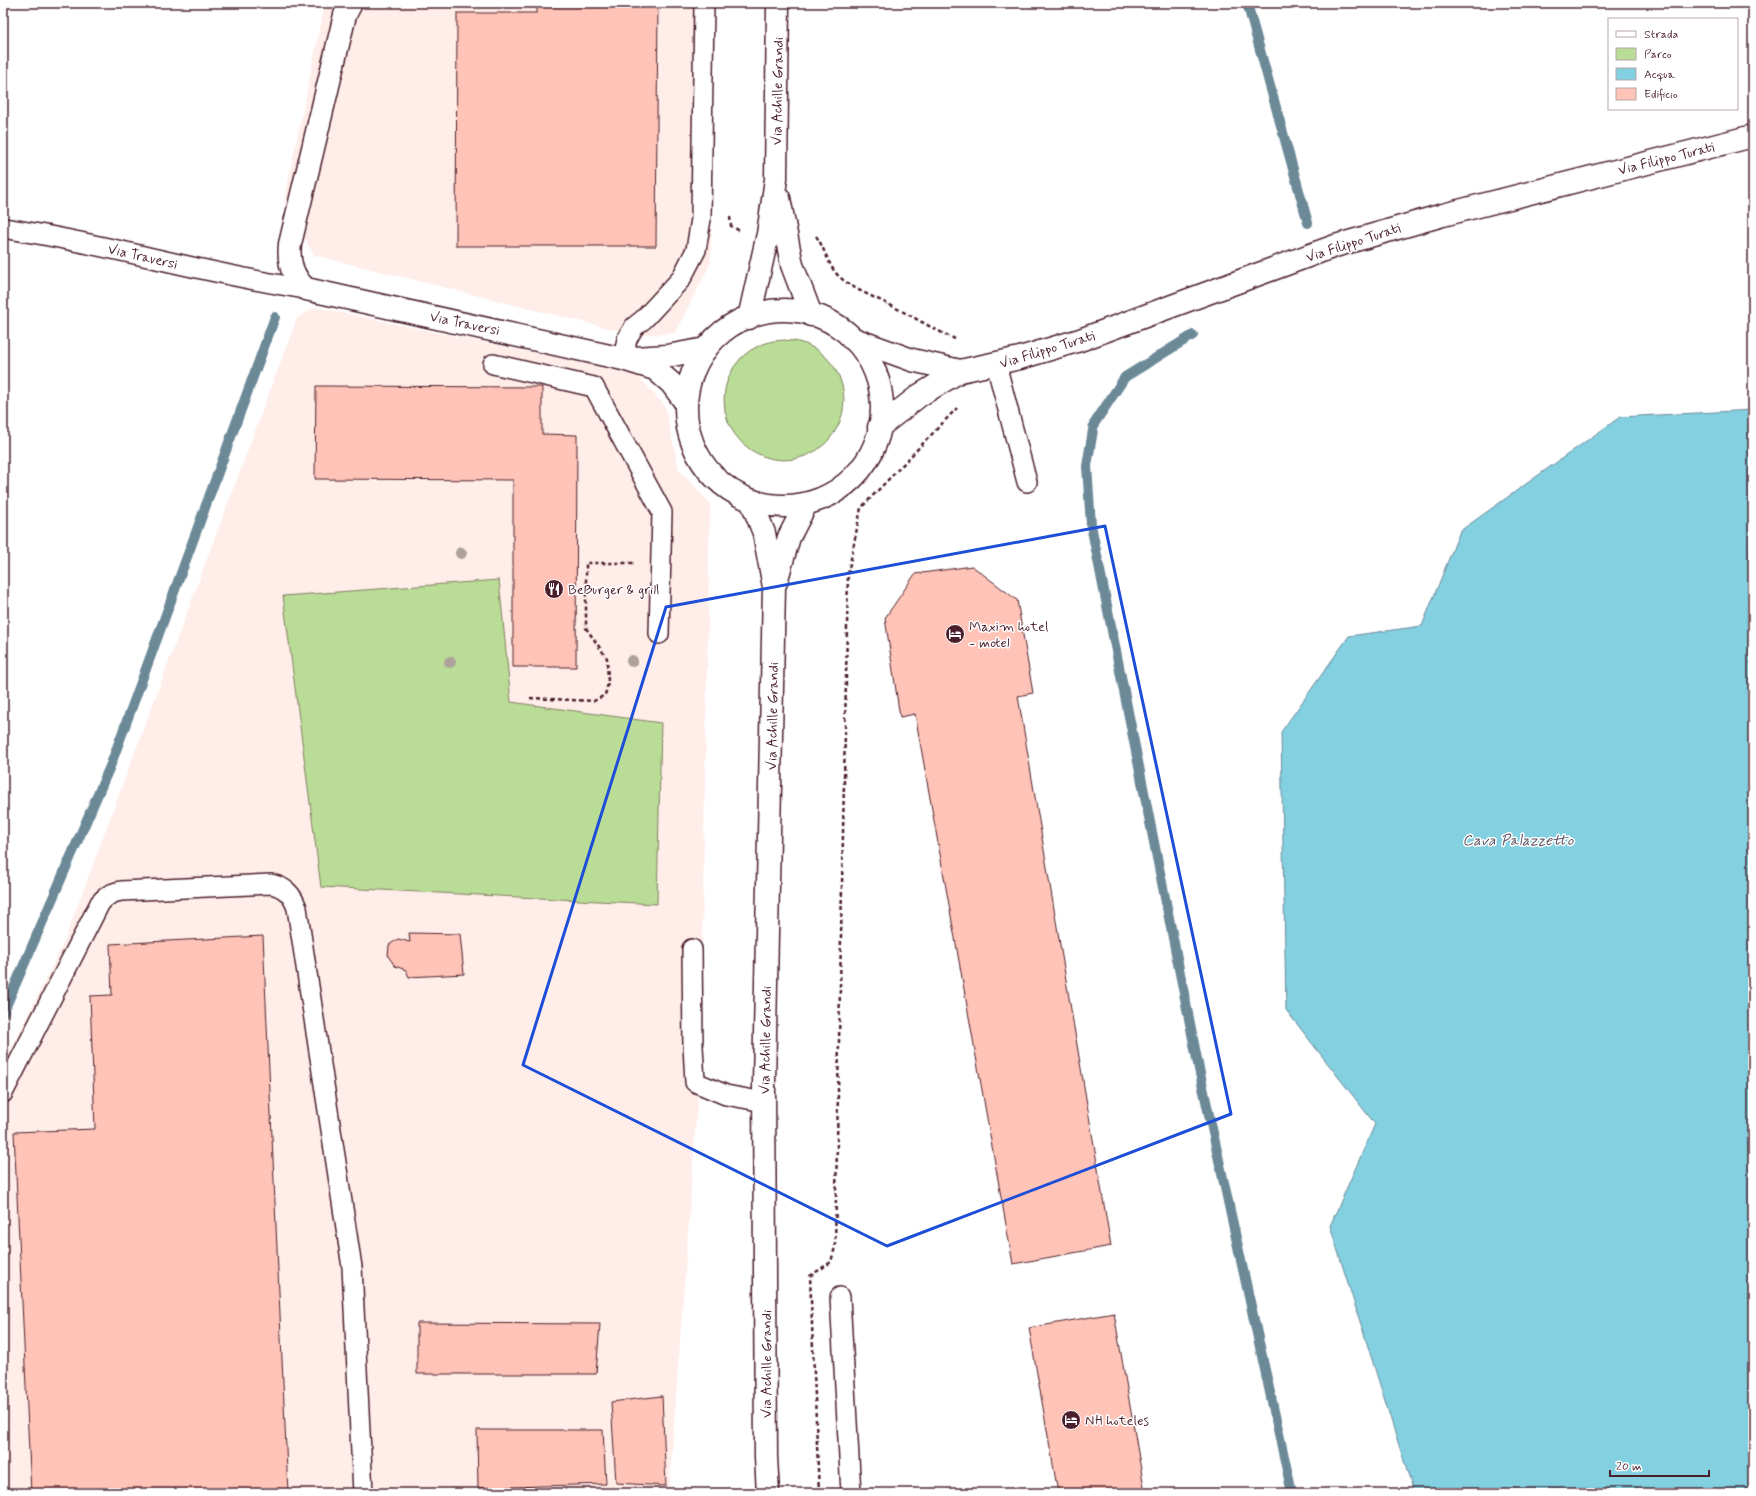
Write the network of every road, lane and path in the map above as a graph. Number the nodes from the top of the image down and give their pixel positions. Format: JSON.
{"nodes":[{"id":1,"x":351,"y":3,"type":"edge"},
{"id":2,"x":704,"y":3,"type":"edge"},
{"id":3,"x":778,"y":3,"type":"edge"},
{"id":4,"x":1753,"y":136,"type":"edge"},
{"id":5,"x":776,"y":179,"type":"junction"},
{"id":6,"x":3,"y":228,"type":"edge"},
{"id":7,"x":306,"y":289,"type":"junction"},
{"id":8,"x":811,"y":315,"type":"junction"},
{"id":9,"x":749,"y":318,"type":"junction"},
{"id":10,"x":852,"y":338,"type":"junction"},
{"id":11,"x":706,"y":349,"type":"junction"},
{"id":12,"x":623,"y":359,"type":"junction"},
{"id":13,"x":493,"y":364,"type":"dead end"},
{"id":14,"x":996,"y":364,"type":"junction"},
{"id":15,"x":960,"y":371,"type":"junction"},
{"id":16,"x":686,"y":403,"type":"junction"},
{"id":17,"x":960,"y":405,"type":"dead end"},
{"id":18,"x":879,"y":427,"type":"junction"},
{"id":19,"x":1027,"y":482,"type":"dead end"},
{"id":20,"x":750,"y":500,"type":"junction"},
{"id":21,"x":806,"y":504,"type":"junction"},
{"id":22,"x":661,"y":563,"type":"junction"},
{"id":23,"x":774,"y":586,"type":"junction"},
{"id":24,"x":659,"y":634,"type":"dead end"},
{"id":25,"x":530,"y":698,"type":"dead end"},
{"id":26,"x":692,"y":948,"type":"dead end"},
{"id":27,"x":3,"y":1093,"type":"edge"},
{"id":28,"x":764,"y":1102,"type":"junction"},
{"id":29,"x":840,"y":1297,"type":"dead end"},
{"id":30,"x":363,"y":1493,"type":"edge"},
{"id":31,"x":768,"y":1493,"type":"edge"},
{"id":32,"x":819,"y":1493,"type":"edge"},
{"id":33,"x":852,"y":1493,"type":"edge"}],
"edges":[{"from":1,"to":7,"type":"main road"},
{"from":2,"to":12,"type":"lane"},
{"from":3,"to":5,"type":"main road","name":"Via Achille Grandi"},
{"from":4,"to":14,"type":"main road","name":"Via Filippo Turati"},
{"from":5,"to":8,"type":"main road","name":"Via Achille Grandi"},
{"from":5,"to":9,"type":"main road","name":"Via Achille Grandi"},
{"from":6,"to":7,"type":"lane","name":"Via Traversi"},
{"from":7,"to":12,"type":"main road","name":"Via Traversi"},
{"from":8,"to":9,"type":"main road"},
{"from":8,"to":10,"type":"main road"},
{"from":9,"to":11,"type":"main road"},
{"from":10,"to":15,"type":"main road","name":"Via Filippo Turati"},
{"from":10,"to":18,"type":"main road"},
{"from":11,"to":12,"type":"main road"},
{"from":11,"to":16,"type":"main road"},
{"from":12,"to":16,"type":"main road"},
{"from":13,"to":22,"type":"lane"},
{"from":14,"to":15,"type":"main road","name":"Via Filippo Turati"},
{"from":14,"to":19,"type":"lane"},
{"from":15,"to":18,"type":"main road","name":"Via Filippo Turati"},
{"from":16,"to":20,"type":"main road"},
{"from":17,"to":32,"type":"path"},
{"from":18,"to":21,"type":"main road"},
{"from":20,"to":21,"type":"main road"},
{"from":20,"to":23,"type":"main road","name":"Via Achille Grandi"},
{"from":21,"to":23,"type":"main road","name":"Via Achille Grandi"},
{"from":22,"to":24,"type":"lane"},
{"from":22,"to":25,"type":"path"},
{"from":23,"to":28,"type":"main road","name":"Via Achille Grandi"},
{"from":26,"to":28,"type":"lane"},
{"from":27,"to":30,"type":"lane"},
{"from":28,"to":31,"type":"main road","name":"Via Achille Grandi"},
{"from":29,"to":33,"type":"lane"}]}
